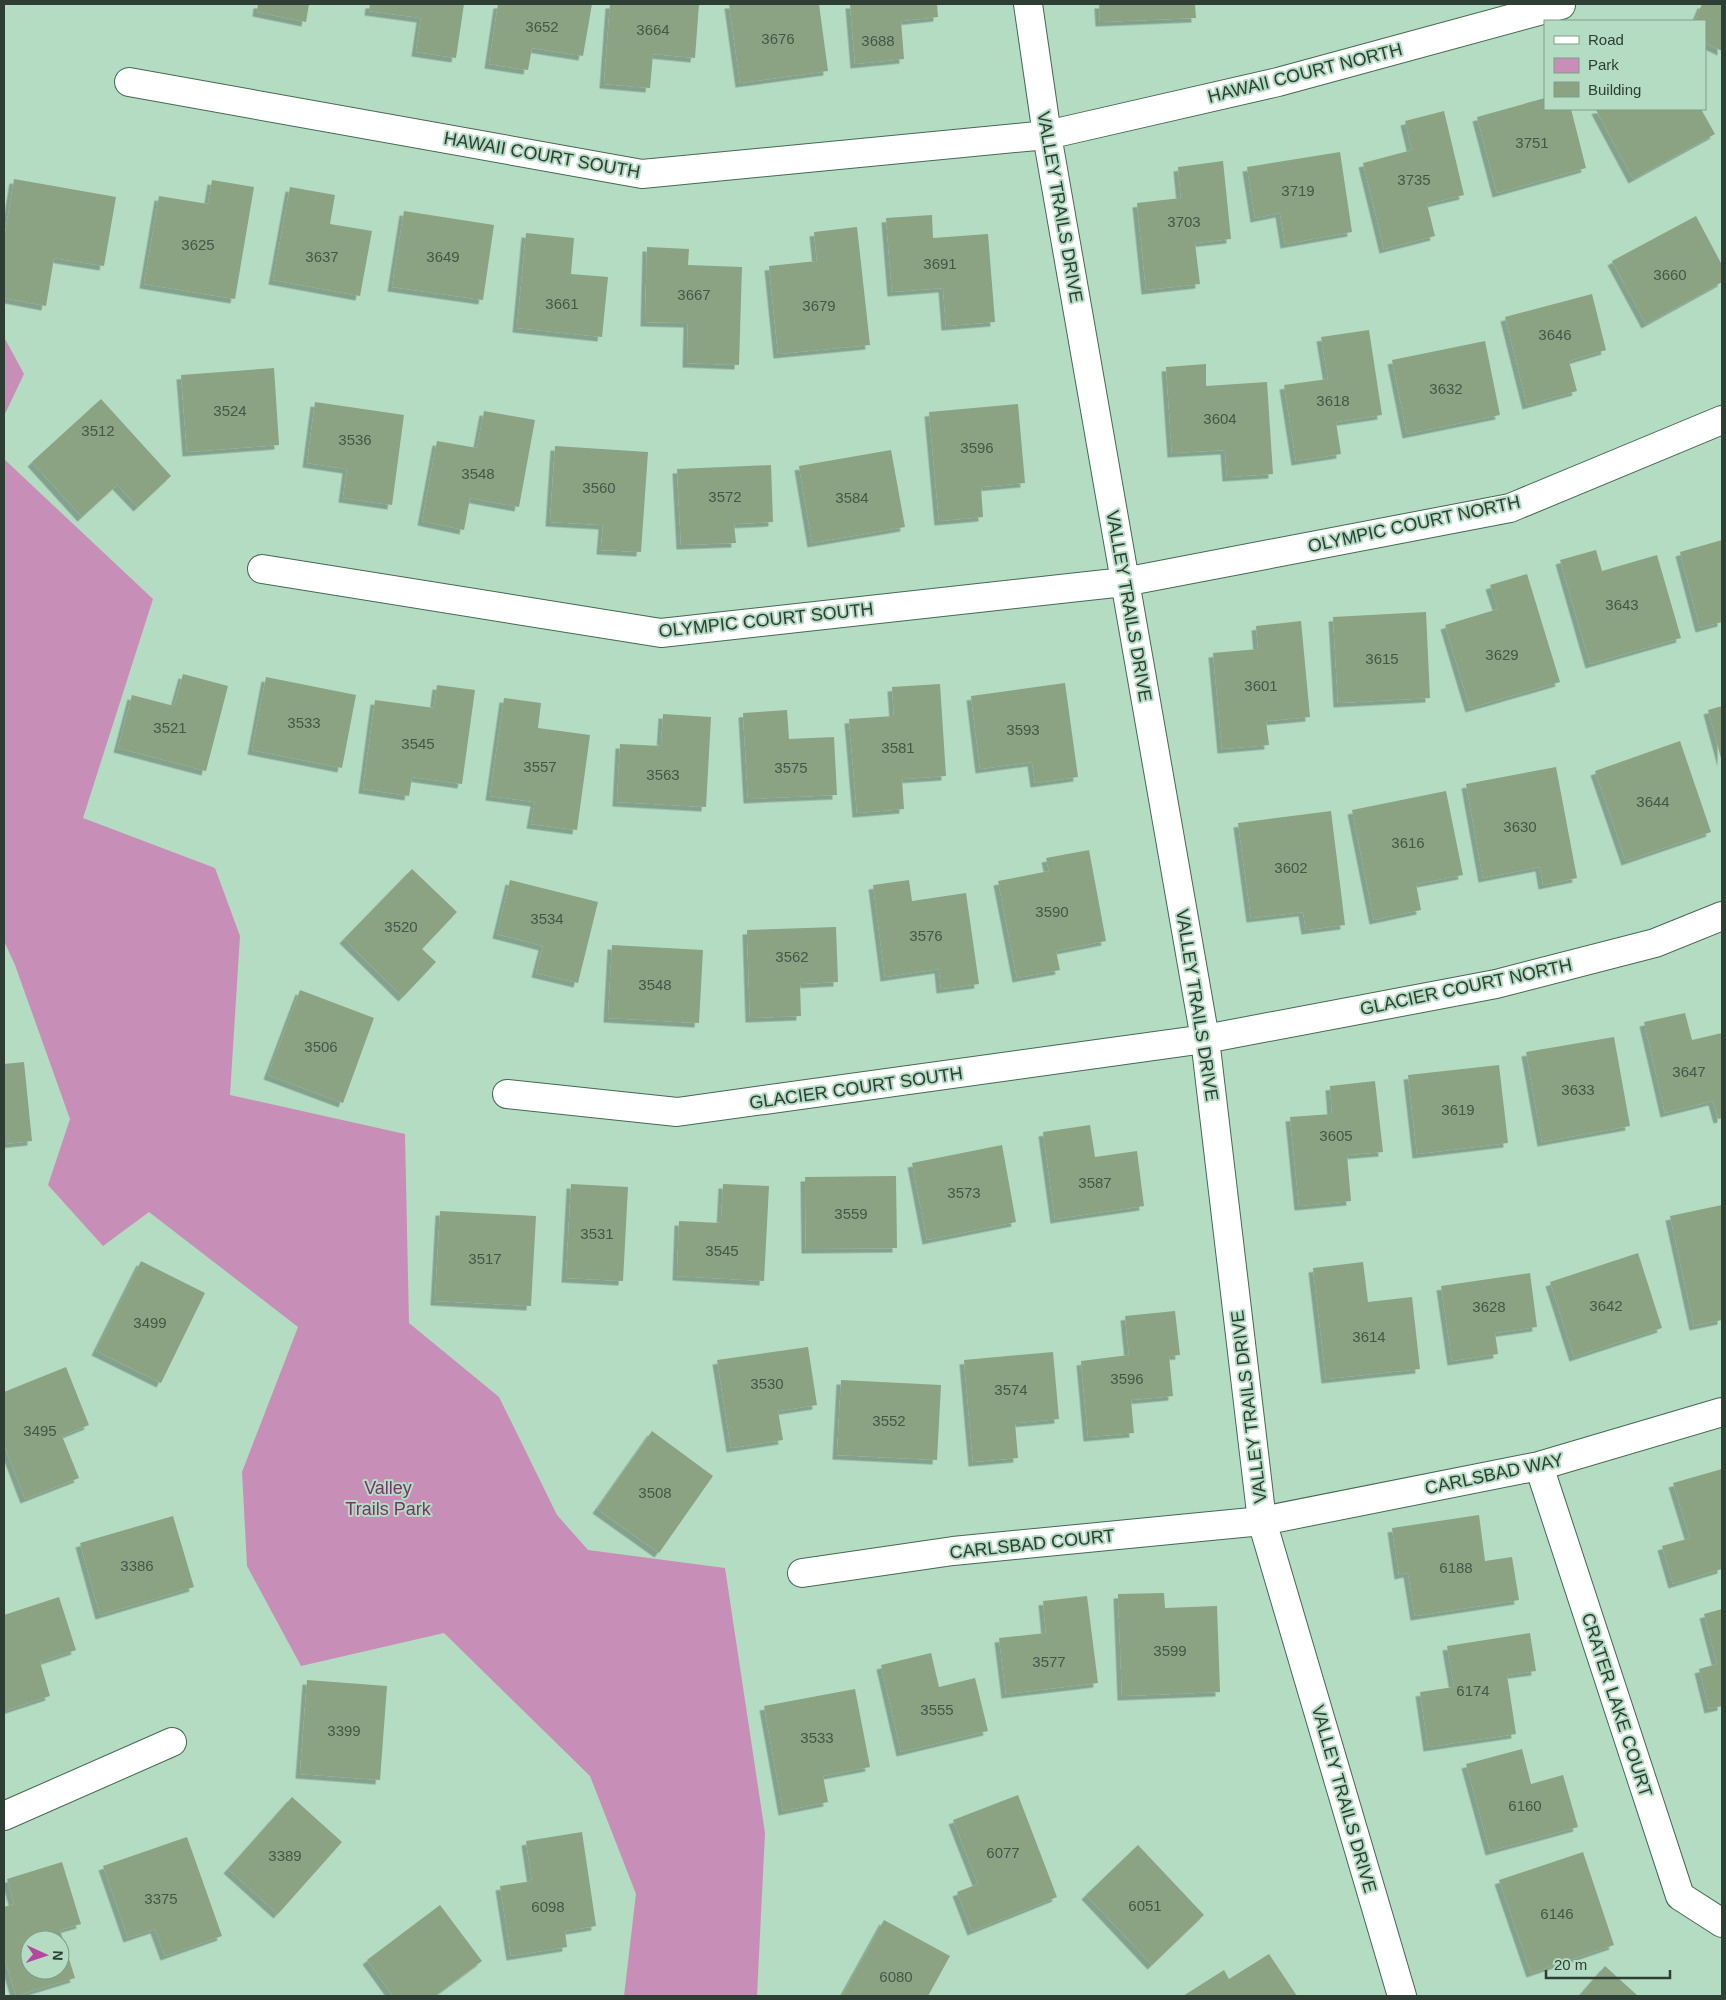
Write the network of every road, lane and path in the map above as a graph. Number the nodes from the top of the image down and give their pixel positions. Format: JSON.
{"nodes":[{"id":1,"x":1028,"y":4,"type":"edge"},
{"id":2,"x":1561,"y":5,"type":"edge"},
{"id":3,"x":129,"y":82,"type":"dead end"},
{"id":4,"x":1047,"y":135,"type":"junction"},
{"id":5,"x":1722,"y":420,"type":"edge"},
{"id":6,"x":262,"y":569,"type":"dead end"},
{"id":7,"x":1124,"y":582,"type":"junction"},
{"id":8,"x":1722,"y":916,"type":"edge"},
{"id":9,"x":1205,"y":1039,"type":"junction"},
{"id":10,"x":507,"y":1094,"type":"dead end"},
{"id":11,"x":1722,"y":1412,"type":"edge"},
{"id":12,"x":1539,"y":1466,"type":"junction"},
{"id":13,"x":1262,"y":1521,"type":"junction"},
{"id":14,"x":802,"y":1574,"type":"dead end"},
{"id":15,"x":172,"y":1742,"type":"dead end"},
{"id":16,"x":4,"y":1816,"type":"edge"},
{"id":17,"x":1722,"y":1923,"type":"edge"},
{"id":18,"x":1402,"y":1996,"type":"edge"}],
"edges":[{"from":1,"to":4,"type":"street","name":"VALLEY TRAILS DRIVE"},
{"from":2,"to":4,"type":"street","name":"HAWAII COURT NORTH"},
{"from":3,"to":4,"type":"street","name":"HAWAII COURT SOUTH"},
{"from":4,"to":7,"type":"street","name":"VALLEY TRAILS DRIVE"},
{"from":5,"to":7,"type":"street","name":"OLYMPIC COURT NORTH"},
{"from":6,"to":7,"type":"street","name":"OLYMPIC COURT SOUTH"},
{"from":7,"to":9,"type":"street","name":"VALLEY TRAILS DRIVE"},
{"from":8,"to":9,"type":"street","name":"GLACIER COURT NORTH"},
{"from":9,"to":10,"type":"street","name":"GLACIER COURT SOUTH"},
{"from":9,"to":13,"type":"street","name":"VALLEY TRAILS DRIVE"},
{"from":11,"to":12,"type":"street","name":"CARLSBAD WAY"},
{"from":12,"to":13,"type":"street","name":"CARLSBAD WAY"},
{"from":12,"to":17,"type":"street","name":"CRATER LAKE COURT"},
{"from":13,"to":14,"type":"street","name":"CARLSBAD COURT"},
{"from":13,"to":18,"type":"street","name":"VALLEY TRAILS DRIVE"},
{"from":15,"to":16,"type":"street"}]}
